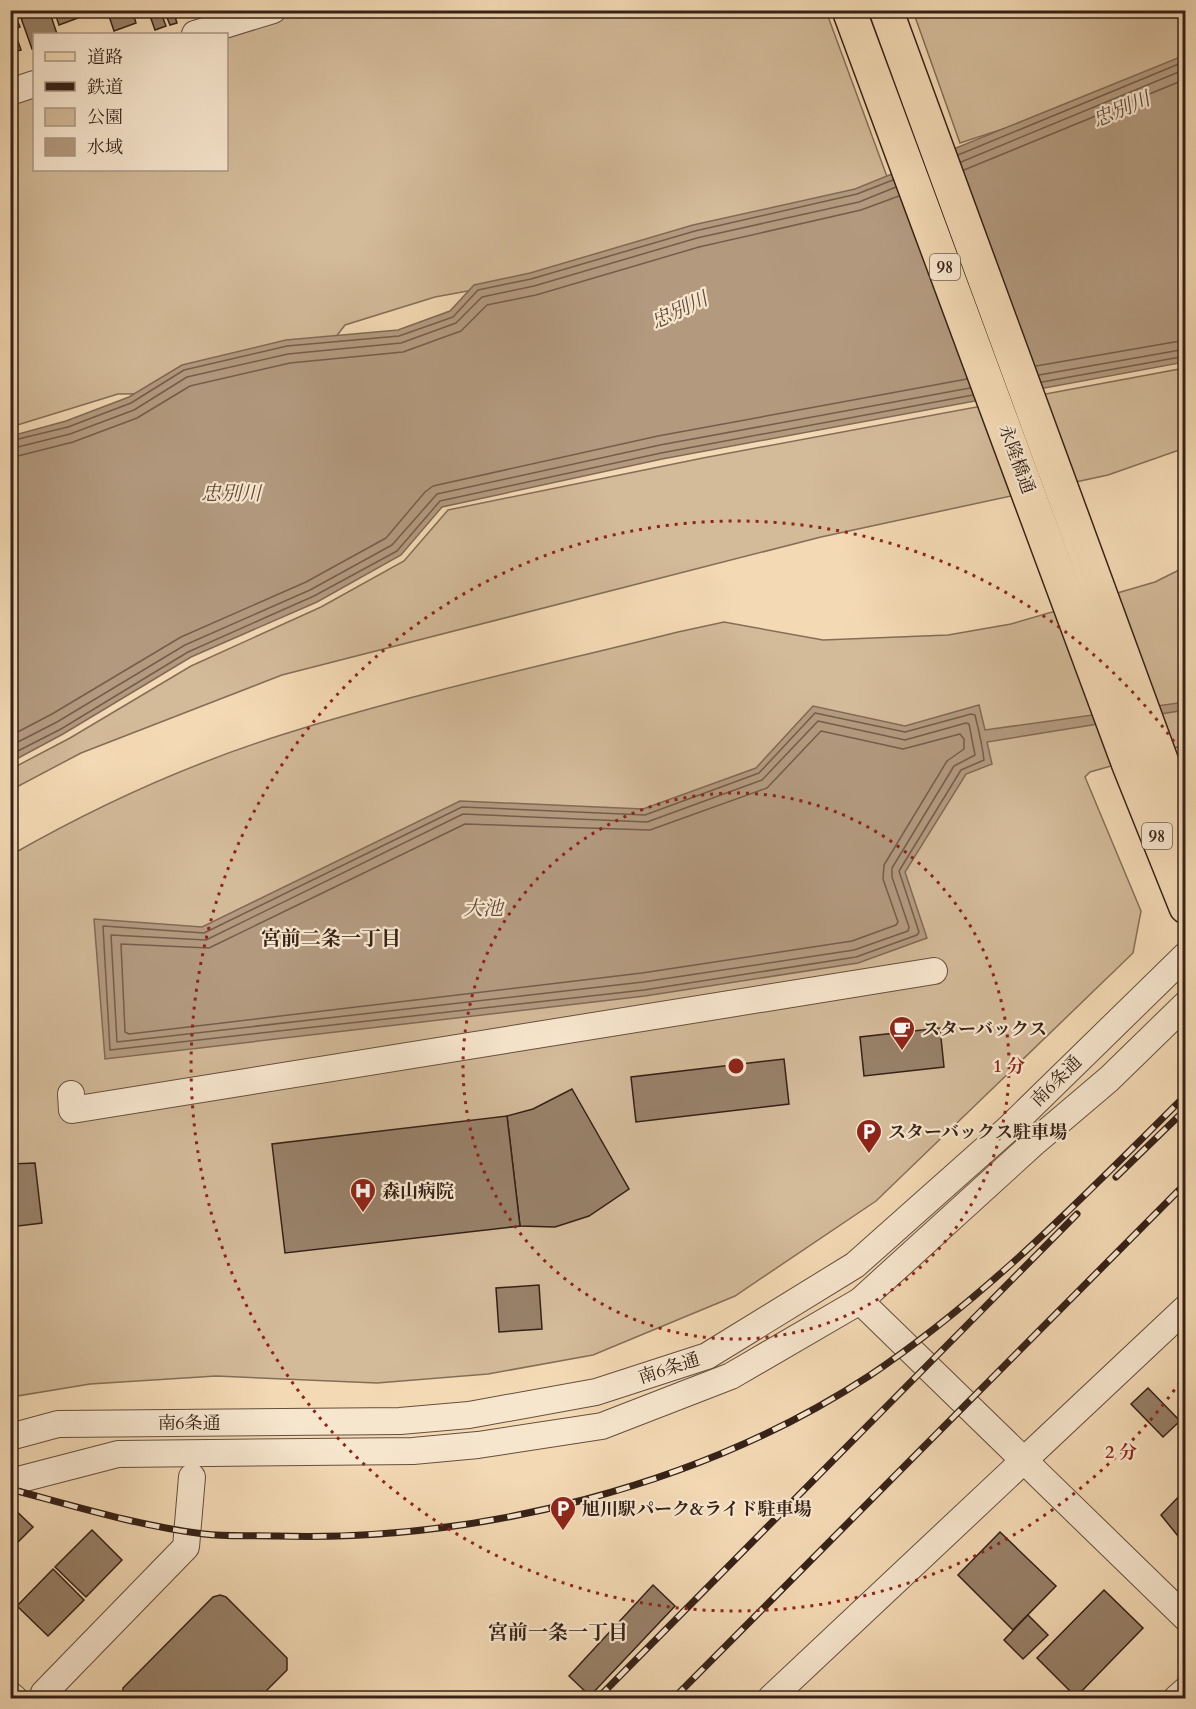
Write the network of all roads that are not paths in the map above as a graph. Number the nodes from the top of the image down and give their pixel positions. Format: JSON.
{"nodes":[{"id":1,"x":273,"y":10,"type":"edge"},
{"id":2,"x":849,"y":10,"type":"edge"},
{"id":3,"x":886,"y":10,"type":"edge"},
{"id":4,"x":198,"y":33,"type":"edge"},
{"id":5,"x":33,"y":84,"type":"edge"},
{"id":6,"x":10,"y":92,"type":"edge"},
{"id":7,"x":1056,"y":522,"type":"junction"},
{"id":8,"x":1145,"y":763,"type":"junction"},
{"id":9,"x":1185,"y":828,"type":"edge"},
{"id":10,"x":1185,"y":907,"type":"edge"},
{"id":11,"x":1185,"y":955,"type":"edge"},
{"id":12,"x":934,"y":971,"type":"dead end"},
{"id":13,"x":1185,"y":1004,"type":"edge"},
{"id":14,"x":71,"y":1094,"type":"dead end"},
{"id":15,"x":860,"y":1301,"type":"junction"},
{"id":16,"x":1185,"y":1308,"type":"edge"},
{"id":17,"x":10,"y":1437,"type":"edge"},
{"id":18,"x":1024,"y":1460,"type":"junction"},
{"id":19,"x":192,"y":1477,"type":"dead end"},
{"id":20,"x":10,"y":1482,"type":"edge"},
{"id":21,"x":1185,"y":1618,"type":"edge"},
{"id":22,"x":1185,"y":1690,"type":"edge"},
{"id":23,"x":44,"y":1693,"type":"dead end"},
{"id":24,"x":10,"y":1695,"type":"edge"},
{"id":25,"x":14,"y":1698,"type":"edge"},
{"id":26,"x":771,"y":1698,"type":"edge"},
{"id":27,"x":1177,"y":1698,"type":"edge"}],
"edges":[{"from":1,"to":4,"type":"street"},
{"from":2,"to":7,"type":"main road","name":"永隆橋通","number":"98"},
{"from":3,"to":7,"type":"main road","name":"永隆橋通","number":"98"},
{"from":5,"to":6,"type":"street"},
{"from":7,"to":8,"type":"main road","name":"永隆橋通","number":"98"},
{"from":8,"to":9,"type":"main road","name":"永隆橋通","number":"98"},
{"from":8,"to":10,"type":"main road","name":"永隆橋通","number":"98"},
{"from":11,"to":17,"type":"street","name":"南6条通"},
{"from":12,"to":14,"type":"street"},
{"from":13,"to":15,"type":"street","name":"南6条通"},
{"from":15,"to":18,"type":"street"},
{"from":15,"to":20,"type":"street","name":"南6条通"},
{"from":16,"to":18,"type":"street"},
{"from":18,"to":21,"type":"street"},
{"from":18,"to":26,"type":"street"},
{"from":19,"to":23,"type":"street"},
{"from":22,"to":27,"type":"street"},
{"from":24,"to":25,"type":"street"}]}
